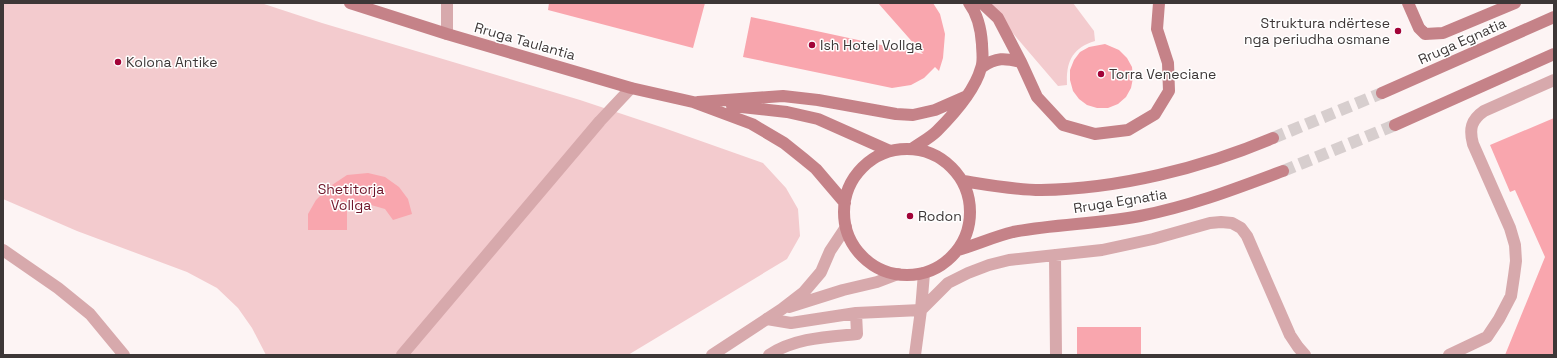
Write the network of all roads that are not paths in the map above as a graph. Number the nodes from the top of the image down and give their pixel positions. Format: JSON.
{"nodes":[{"id":1,"x":350,"y":3,"type":"edge"},
{"id":2,"x":447,"y":3,"type":"edge"},
{"id":3,"x":970,"y":3,"type":"edge"},
{"id":4,"x":982,"y":3,"type":"edge"},
{"id":5,"x":1159,"y":3,"type":"edge"},
{"id":6,"x":1408,"y":3,"type":"edge"},
{"id":7,"x":1515,"y":3,"type":"edge"},
{"id":8,"x":1554,"y":17,"type":"edge"},
{"id":9,"x":447,"y":34,"type":"junction"},
{"id":10,"x":1554,"y":54,"type":"edge"},
{"id":11,"x":1021,"y":62,"type":"junction"},
{"id":12,"x":982,"y":67,"type":"junction"},
{"id":13,"x":1554,"y":80,"type":"edge"},
{"id":14,"x":631,"y":88,"type":"junction"},
{"id":15,"x":1382,"y":93,"type":"tunnel mouth"},
{"id":16,"x":967,"y":96,"type":"junction"},
{"id":17,"x":693,"y":102,"type":"junction"},
{"id":18,"x":1395,"y":125,"type":"tunnel mouth"},
{"id":19,"x":1273,"y":138,"type":"tunnel mouth"},
{"id":20,"x":912,"y":149,"type":"junction"},
{"id":21,"x":890,"y":151,"type":"junction"},
{"id":22,"x":1283,"y":172,"type":"tunnel mouth"},
{"id":23,"x":962,"y":181,"type":"junction"},
{"id":24,"x":845,"y":203,"type":"junction"},
{"id":25,"x":846,"y":227,"type":"junction"},
{"id":26,"x":3,"y":250,"type":"edge"},
{"id":27,"x":958,"y":250,"type":"junction"},
{"id":28,"x":1055,"y":255,"type":"junction"},
{"id":29,"x":924,"y":273,"type":"junction"},
{"id":30,"x":898,"y":274,"type":"junction"},
{"id":31,"x":782,"y":309,"type":"junction"},
{"id":32,"x":922,"y":310,"type":"junction"},
{"id":33,"x":856,"y":312,"type":"junction"},
{"id":34,"x":767,"y":319,"type":"junction"},
{"id":35,"x":717,"y":354,"type":"edge"},
{"id":36,"x":124,"y":355,"type":"edge"},
{"id":37,"x":402,"y":355,"type":"edge"},
{"id":38,"x":769,"y":355,"type":"edge"},
{"id":39,"x":915,"y":355,"type":"edge"},
{"id":40,"x":1056,"y":355,"type":"edge"},
{"id":41,"x":1305,"y":355,"type":"edge"},
{"id":42,"x":1449,"y":355,"type":"edge"}],
"edges":[{"from":1,"to":9,"type":"main road","name":"Rruga Taulantia"},
{"from":2,"to":9,"type":"street"},
{"from":3,"to":12,"type":"main road"},
{"from":4,"to":11,"type":"main road"},
{"from":5,"to":11,"type":"main road"},
{"from":6,"to":7,"type":"main road"},
{"from":8,"to":15,"type":"main road","name":"Rruga Egnatia"},
{"from":9,"to":14,"type":"main road","name":"Rruga Taulantia"},
{"from":10,"to":18,"type":"main road"},
{"from":11,"to":12,"type":"main road"},
{"from":12,"to":16,"type":"main road"},
{"from":13,"to":42,"type":"street"},
{"from":14,"to":17,"type":"main road","name":"Rruga Taulantia"},
{"from":14,"to":37,"type":"street"},
{"from":16,"to":17,"type":"main road"},
{"from":16,"to":20,"type":"main road"},
{"from":17,"to":21,"type":"main road","name":"Rruga Taulantia"},
{"from":17,"to":24,"type":"main road","name":"Rruga Taulantia"},
{"from":19,"to":23,"type":"main road","name":"Rruga Egnatia"},
{"from":20,"to":21,"type":"main road"},
{"from":20,"to":23,"type":"main road"},
{"from":21,"to":24,"type":"main road"},
{"from":22,"to":27,"type":"main road","name":"Rruga Egnatia"},
{"from":23,"to":27,"type":"main road"},
{"from":24,"to":25,"type":"main road"},
{"from":25,"to":30,"type":"main road"},
{"from":25,"to":31,"type":"street"},
{"from":26,"to":36,"type":"street"},
{"from":27,"to":29,"type":"main road"},
{"from":28,"to":32,"type":"street"},
{"from":28,"to":40,"type":"street"},
{"from":28,"to":41,"type":"street"},
{"from":29,"to":30,"type":"main road"},
{"from":29,"to":32,"type":"street"},
{"from":30,"to":31,"type":"street"},
{"from":31,"to":34,"type":"street"},
{"from":32,"to":33,"type":"street"},
{"from":32,"to":39,"type":"street"},
{"from":33,"to":34,"type":"street"},
{"from":33,"to":38,"type":"street"},
{"from":34,"to":35,"type":"street"}]}
